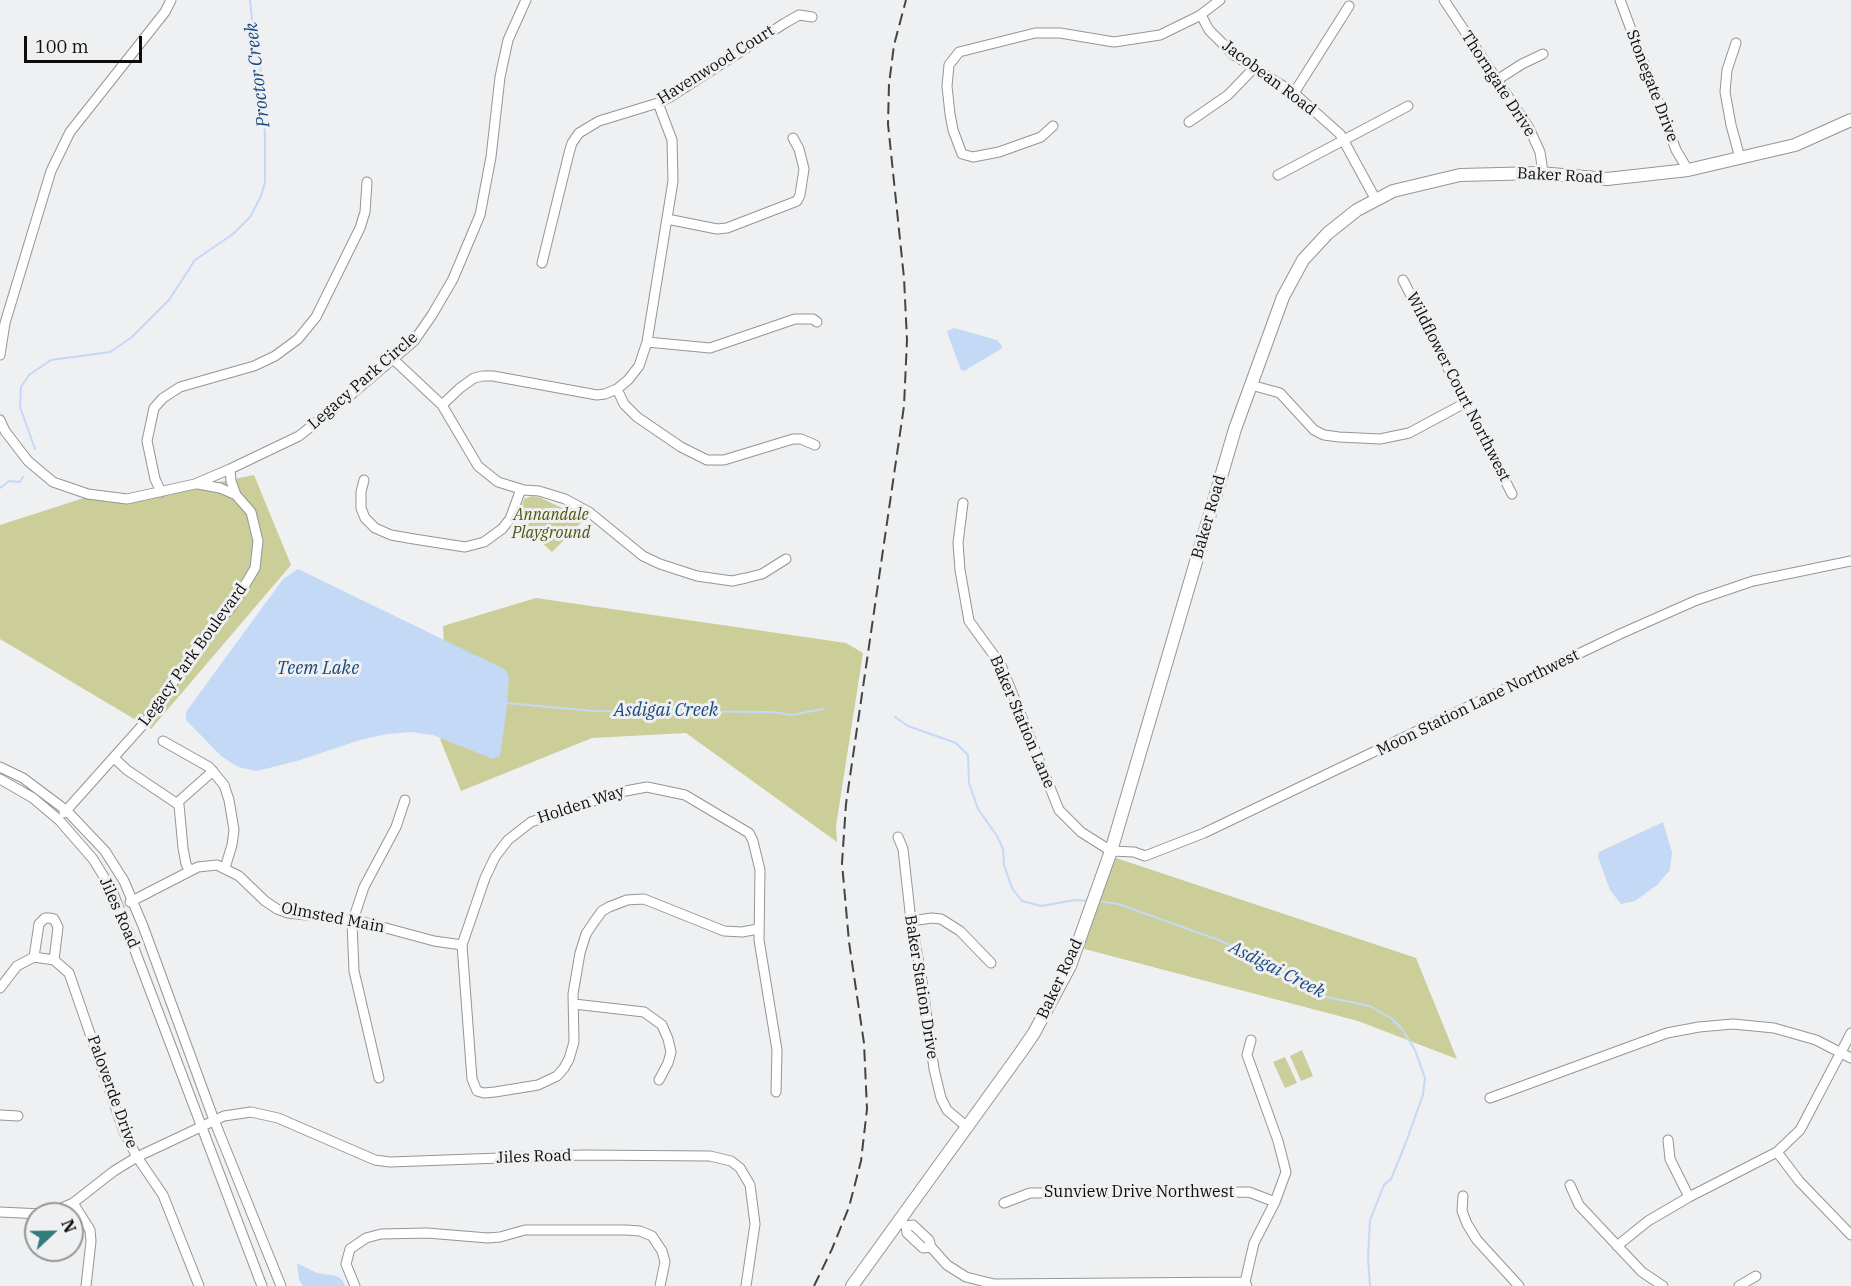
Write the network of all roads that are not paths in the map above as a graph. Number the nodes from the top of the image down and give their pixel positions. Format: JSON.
{"nodes":[{"id":1,"x":171,"y":0,"type":"edge"},
{"id":2,"x":526,"y":0,"type":"edge"},
{"id":3,"x":1220,"y":0,"type":"edge"},
{"id":4,"x":1444,"y":0,"type":"edge"},
{"id":5,"x":1620,"y":0,"type":"edge"},
{"id":6,"x":1349,"y":6,"type":"dead end"},
{"id":7,"x":1201,"y":15,"type":"junction"},
{"id":8,"x":812,"y":17,"type":"dead end"},
{"id":9,"x":1736,"y":43,"type":"dead end"},
{"id":10,"x":1543,"y":54,"type":"dead end"},
{"id":11,"x":1253,"y":69,"type":"junction"},
{"id":12,"x":1497,"y":80,"type":"junction"},
{"id":13,"x":1294,"y":93,"type":"junction"},
{"id":14,"x":658,"y":103,"type":"junction"},
{"id":15,"x":1408,"y":106,"type":"dead end"},
{"id":16,"x":1851,"y":120,"type":"edge"},
{"id":17,"x":1189,"y":122,"type":"dead end"},
{"id":18,"x":1053,"y":126,"type":"dead end"},
{"id":19,"x":793,"y":138,"type":"dead end"},
{"id":20,"x":1344,"y":140,"type":"junction"},
{"id":21,"x":1740,"y":158,"type":"junction"},
{"id":22,"x":1689,"y":170,"type":"junction"},
{"id":23,"x":1543,"y":173,"type":"junction"},
{"id":24,"x":1278,"y":175,"type":"dead end"},
{"id":25,"x":367,"y":182,"type":"dead end"},
{"id":26,"x":1376,"y":200,"type":"junction"},
{"id":27,"x":667,"y":219,"type":"junction"},
{"id":28,"x":542,"y":263,"type":"dead end"},
{"id":29,"x":1403,"y":280,"type":"dead end"},
{"id":30,"x":818,"y":322,"type":"dead end"},
{"id":31,"x":648,"y":342,"type":"junction"},
{"id":32,"x":0,"y":355,"type":"edge"},
{"id":33,"x":393,"y":359,"type":"junction"},
{"id":34,"x":1251,"y":385,"type":"junction"},
{"id":35,"x":617,"y":388,"type":"junction"},
{"id":36,"x":1465,"y":403,"type":"junction"},
{"id":37,"x":442,"y":405,"type":"junction"},
{"id":38,"x":0,"y":422,"type":"edge"},
{"id":39,"x":815,"y":445,"type":"dead end"},
{"id":40,"x":230,"y":469,"type":"junction"},
{"id":41,"x":364,"y":480,"type":"dead end"},
{"id":42,"x":195,"y":484,"type":"junction"},
{"id":43,"x":521,"y":489,"type":"junction"},
{"id":44,"x":161,"y":492,"type":"junction"},
{"id":45,"x":1512,"y":494,"type":"dead end"},
{"id":46,"x":236,"y":495,"type":"junction"},
{"id":47,"x":963,"y":503,"type":"dead end"},
{"id":48,"x":786,"y":559,"type":"dead end"},
{"id":49,"x":1851,"y":561,"type":"edge"},
{"id":50,"x":163,"y":741,"type":"dead end"},
{"id":51,"x":114,"y":758,"type":"junction"},
{"id":52,"x":0,"y":767,"type":"edge"},
{"id":53,"x":213,"y":771,"type":"junction"},
{"id":54,"x":0,"y":779,"type":"edge"},
{"id":55,"x":405,"y":800,"type":"dead end"},
{"id":56,"x":177,"y":803,"type":"junction"},
{"id":57,"x":67,"y":811,"type":"junction"},
{"id":58,"x":58,"y":820,"type":"junction"},
{"id":59,"x":898,"y":837,"type":"dead end"},
{"id":60,"x":1111,"y":851,"type":"junction"},
{"id":61,"x":225,"y":867,"type":"junction"},
{"id":62,"x":190,"y":871,"type":"junction"},
{"id":63,"x":133,"y":901,"type":"junction"},
{"id":64,"x":120,"y":907,"type":"junction"},
{"id":65,"x":352,"y":920,"type":"junction"},
{"id":66,"x":911,"y":921,"type":"junction"},
{"id":67,"x":758,"y":929,"type":"junction"},
{"id":68,"x":462,"y":945,"type":"junction"},
{"id":69,"x":34,"y":957,"type":"junction"},
{"id":70,"x":54,"y":960,"type":"junction"},
{"id":71,"x":991,"y":963,"type":"dead end"},
{"id":72,"x":0,"y":988,"type":"edge"},
{"id":73,"x":574,"y":1004,"type":"junction"},
{"id":74,"x":1851,"y":1033,"type":"edge"},
{"id":75,"x":1251,"y":1040,"type":"dead end"},
{"id":76,"x":1841,"y":1052,"type":"junction"},
{"id":77,"x":1851,"y":1058,"type":"edge"},
{"id":78,"x":379,"y":1078,"type":"dead end"},
{"id":79,"x":659,"y":1080,"type":"dead end"},
{"id":80,"x":776,"y":1092,"type":"dead end"},
{"id":81,"x":1490,"y":1098,"type":"dead end"},
{"id":82,"x":0,"y":1115,"type":"edge"},
{"id":83,"x":18,"y":1116,"type":"dead end"},
{"id":84,"x":214,"y":1120,"type":"junction"},
{"id":85,"x":202,"y":1126,"type":"junction"},
{"id":86,"x":967,"y":1127,"type":"junction"},
{"id":87,"x":1668,"y":1140,"type":"dead end"},
{"id":88,"x":1777,"y":1152,"type":"junction"},
{"id":89,"x":137,"y":1157,"type":"junction"},
{"id":90,"x":1570,"y":1185,"type":"dead end"},
{"id":91,"x":1463,"y":1196,"type":"dead end"},
{"id":92,"x":1689,"y":1197,"type":"junction"},
{"id":93,"x":74,"y":1202,"type":"edge"},
{"id":94,"x":1275,"y":1202,"type":"junction"},
{"id":95,"x":1004,"y":1203,"type":"dead end"},
{"id":96,"x":0,"y":1212,"type":"edge"},
{"id":97,"x":24,"y":1213,"type":"edge"},
{"id":98,"x":84,"y":1220,"type":"edge"},
{"id":99,"x":903,"y":1223,"type":"junction"},
{"id":100,"x":1851,"y":1235,"type":"edge"},
{"id":101,"x":1617,"y":1246,"type":"junction"},
{"id":102,"x":1756,"y":1276,"type":"dead end"},
{"id":103,"x":1246,"y":1284,"type":"edge"},
{"id":104,"x":1052,"y":1285,"type":"edge"},
{"id":105,"x":1142,"y":1285,"type":"edge"},
{"id":106,"x":86,"y":1286,"type":"edge"},
{"id":107,"x":199,"y":1286,"type":"edge"},
{"id":108,"x":262,"y":1286,"type":"edge"},
{"id":109,"x":281,"y":1286,"type":"edge"},
{"id":110,"x":355,"y":1286,"type":"edge"},
{"id":111,"x":660,"y":1286,"type":"edge"},
{"id":112,"x":746,"y":1286,"type":"edge"},
{"id":113,"x":852,"y":1286,"type":"edge"},
{"id":114,"x":1519,"y":1286,"type":"edge"},
{"id":115,"x":1663,"y":1286,"type":"edge"},
{"id":116,"x":1738,"y":1286,"type":"edge"}],
"edges":[{"from":1,"to":32,"type":"street"},
{"from":2,"to":33,"type":"street","name":"Legacy Park Circle"},
{"from":3,"to":7,"type":"street"},
{"from":4,"to":12,"type":"street","name":"Thorngate Drive"},
{"from":5,"to":22,"type":"street","name":"Stonegate Drive"},
{"from":6,"to":13,"type":"street"},
{"from":7,"to":11,"type":"street","name":"Jacobean Road"},
{"from":7,"to":18,"type":"street"},
{"from":8,"to":14,"type":"street","name":"Havenwood Court"},
{"from":9,"to":21,"type":"street"},
{"from":10,"to":12,"type":"street"},
{"from":11,"to":13,"type":"street","name":"Jacobean Road"},
{"from":11,"to":17,"type":"street"},
{"from":12,"to":23,"type":"street","name":"Thorngate Drive"},
{"from":13,"to":20,"type":"street","name":"Jacobean Road"},
{"from":14,"to":27,"type":"street"},
{"from":14,"to":28,"type":"street","name":"Havenwood Court"},
{"from":15,"to":20,"type":"street"},
{"from":16,"to":21,"type":"main road","name":"Baker Road"},
{"from":19,"to":27,"type":"street"},
{"from":20,"to":24,"type":"street"},
{"from":20,"to":26,"type":"street","name":"Jacobean Road"},
{"from":21,"to":22,"type":"main road","name":"Baker Road"},
{"from":22,"to":23,"type":"main road","name":"Baker Road"},
{"from":23,"to":26,"type":"main road","name":"Baker Road"},
{"from":25,"to":44,"type":"street"},
{"from":26,"to":34,"type":"main road","name":"Baker Road"},
{"from":27,"to":31,"type":"street"},
{"from":29,"to":36,"type":"street","name":"Wildflower Court Northwest"},
{"from":30,"to":31,"type":"street"},
{"from":31,"to":35,"type":"street"},
{"from":33,"to":37,"type":"street"},
{"from":33,"to":40,"type":"street","name":"Legacy Park Circle"},
{"from":34,"to":36,"type":"street"},
{"from":34,"to":60,"type":"main road","name":"Baker Road"},
{"from":35,"to":37,"type":"street"},
{"from":35,"to":39,"type":"street"},
{"from":36,"to":45,"type":"street","name":"Wildflower Court Northwest"},
{"from":37,"to":43,"type":"street"},
{"from":38,"to":44,"type":"street","name":"Legacy Park Circle"},
{"from":40,"to":42,"type":"street","name":"Legacy Park Circle"},
{"from":40,"to":46,"type":"street","name":"Legacy Park Boulevard"},
{"from":41,"to":43,"type":"street"},
{"from":42,"to":44,"type":"street","name":"Legacy Park Circle"},
{"from":42,"to":46,"type":"street"},
{"from":43,"to":48,"type":"street"},
{"from":46,"to":51,"type":"street","name":"Legacy Park Boulevard"},
{"from":47,"to":60,"type":"street","name":"Baker Station Lane"},
{"from":49,"to":60,"type":"street","name":"Moon Station Lane Northwest"},
{"from":50,"to":53,"type":"street"},
{"from":51,"to":56,"type":"street"},
{"from":51,"to":57,"type":"street","name":"Legacy Park Boulevard"},
{"from":52,"to":57,"type":"street","name":"Jiles Road"},
{"from":53,"to":56,"type":"street"},
{"from":53,"to":61,"type":"street"},
{"from":54,"to":58,"type":"street","name":"Jiles Road"},
{"from":55,"to":65,"type":"street"},
{"from":56,"to":62,"type":"street"},
{"from":57,"to":58,"type":"street","name":"Legacy Park Boulevard"},
{"from":57,"to":63,"type":"street","name":"Jiles Road"},
{"from":58,"to":64,"type":"street","name":"Jiles Road"},
{"from":59,"to":66,"type":"street","name":"Baker Station Drive"},
{"from":60,"to":86,"type":"main road","name":"Baker Road"},
{"from":61,"to":62,"type":"street"},
{"from":61,"to":65,"type":"street","name":"Olmsted Main"},
{"from":62,"to":63,"type":"street"},
{"from":63,"to":64,"type":"street"},
{"from":63,"to":84,"type":"street","name":"Jiles Road"},
{"from":64,"to":85,"type":"street","name":"Jiles Road"},
{"from":65,"to":68,"type":"street","name":"Olmsted Main"},
{"from":65,"to":78,"type":"street"},
{"from":66,"to":71,"type":"street"},
{"from":66,"to":86,"type":"street","name":"Baker Station Drive"},
{"from":67,"to":68,"type":"street","name":"Holden Way"},
{"from":67,"to":73,"type":"street"},
{"from":67,"to":80,"type":"street","name":"Holden Way"},
{"from":68,"to":73,"type":"street","name":"Holden Way"},
{"from":69,"to":70,"type":"street"},
{"from":69,"to":70,"type":"street"},
{"from":69,"to":72,"type":"street"},
{"from":70,"to":89,"type":"street","name":"Paloverde Drive"},
{"from":73,"to":79,"type":"street"},
{"from":74,"to":76,"type":"street"},
{"from":75,"to":94,"type":"street"},
{"from":76,"to":77,"type":"street"},
{"from":76,"to":81,"type":"street"},
{"from":76,"to":88,"type":"street"},
{"from":82,"to":83,"type":"street"},
{"from":84,"to":85,"type":"street"},
{"from":84,"to":109,"type":"street","name":"Jiles Road"},
{"from":84,"to":112,"type":"street","name":"Jiles Road"},
{"from":85,"to":89,"type":"street"},
{"from":85,"to":108,"type":"street","name":"Jiles Road"},
{"from":86,"to":99,"type":"main road","name":"Baker Road"},
{"from":87,"to":92,"type":"street"},
{"from":88,"to":92,"type":"street"},
{"from":88,"to":100,"type":"street"},
{"from":89,"to":93,"type":"street"},
{"from":89,"to":107,"type":"street","name":"Paloverde Drive"},
{"from":90,"to":101,"type":"street"},
{"from":91,"to":114,"type":"street"},
{"from":92,"to":101,"type":"street"},
{"from":94,"to":95,"type":"street","name":"Sunview Drive Northwest"},
{"from":94,"to":103,"type":"street"},
{"from":96,"to":97,"type":"street"},
{"from":98,"to":106,"type":"street"},
{"from":99,"to":104,"type":"street"},
{"from":99,"to":113,"type":"main road","name":"Baker Road"},
{"from":101,"to":115,"type":"street"},
{"from":102,"to":116,"type":"street"},
{"from":103,"to":105,"type":"street"},
{"from":104,"to":105,"type":"street"},
{"from":110,"to":111,"type":"street"}]}
